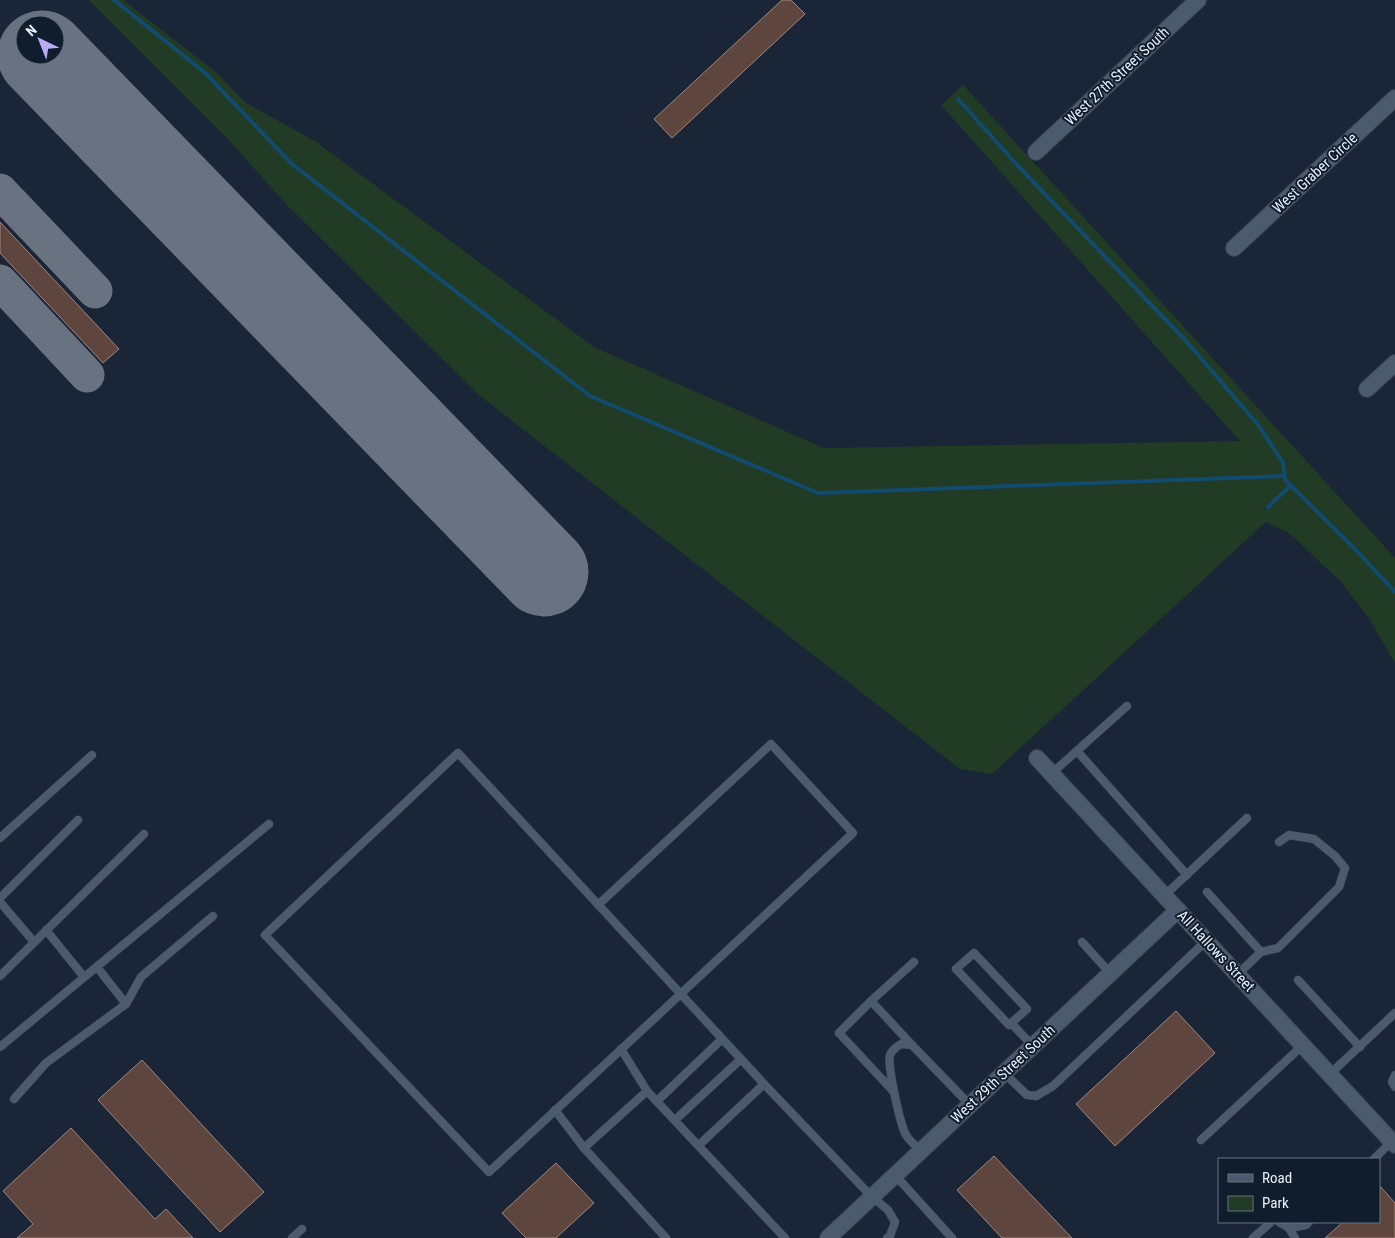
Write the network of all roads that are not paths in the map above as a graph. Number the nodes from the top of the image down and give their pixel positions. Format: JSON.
{"nodes":[{"id":1,"x":1198,"y":0,"type":"edge"},
{"id":2,"x":1395,"y":98,"type":"edge"},
{"id":3,"x":1036,"y":152,"type":"dead end"},
{"id":4,"x":1234,"y":248,"type":"dead end"},
{"id":5,"x":1395,"y":363,"type":"edge"},
{"id":6,"x":1367,"y":389,"type":"dead end"},
{"id":7,"x":1127,"y":706,"type":"dead end"},
{"id":8,"x":1077,"y":751,"type":"junction"},
{"id":9,"x":92,"y":755,"type":"dead end"},
{"id":10,"x":1037,"y":758,"type":"dead end"},
{"id":11,"x":1051,"y":774,"type":"junction"},
{"id":12,"x":1247,"y":818,"type":"dead end"},
{"id":13,"x":78,"y":820,"type":"dead end"},
{"id":14,"x":269,"y":824,"type":"dead end"},
{"id":15,"x":144,"y":834,"type":"dead end"},
{"id":16,"x":0,"y":838,"type":"edge"},
{"id":17,"x":1279,"y":842,"type":"dead end"},
{"id":18,"x":1187,"y":875,"type":"junction"},
{"id":19,"x":1207,"y":892,"type":"dead end"},
{"id":20,"x":1165,"y":895,"type":"junction"},
{"id":21,"x":0,"y":900,"type":"edge"},
{"id":22,"x":598,"y":905,"type":"junction"},
{"id":23,"x":1178,"y":910,"type":"junction"},
{"id":24,"x":213,"y":916,"type":"dead end"},
{"id":25,"x":46,"y":930,"type":"junction"},
{"id":26,"x":1207,"y":940,"type":"junction"},
{"id":27,"x":34,"y":942,"type":"junction"},
{"id":28,"x":1082,"y":942,"type":"dead end"},
{"id":29,"x":1261,"y":952,"type":"junction"},
{"id":30,"x":914,"y":962,"type":"dead end"},
{"id":31,"x":97,"y":967,"type":"junction"},
{"id":32,"x":1110,"y":974,"type":"junction"},
{"id":33,"x":1238,"y":974,"type":"junction"},
{"id":34,"x":0,"y":976,"type":"edge"},
{"id":35,"x":84,"y":978,"type":"junction"},
{"id":36,"x":1298,"y":980,"type":"dead end"},
{"id":37,"x":681,"y":994,"type":"junction"},
{"id":38,"x":871,"y":1001,"type":"junction"},
{"id":39,"x":126,"y":1004,"type":"junction"},
{"id":40,"x":1395,"y":1013,"type":"edge"},
{"id":41,"x":1011,"y":1023,"type":"junction"},
{"id":42,"x":722,"y":1039,"type":"junction"},
{"id":43,"x":912,"y":1045,"type":"junction"},
{"id":44,"x":1303,"y":1045,"type":"junction"},
{"id":45,"x":1033,"y":1046,"type":"junction"},
{"id":46,"x":1360,"y":1046,"type":"junction"},
{"id":47,"x":0,"y":1048,"type":"edge"},
{"id":48,"x":621,"y":1049,"type":"junction"},
{"id":49,"x":741,"y":1059,"type":"junction"},
{"id":50,"x":1004,"y":1073,"type":"junction"},
{"id":51,"x":1330,"y":1074,"type":"junction"},
{"id":52,"x":1395,"y":1075,"type":"edge"},
{"id":53,"x":764,"y":1084,"type":"junction"},
{"id":54,"x":1395,"y":1087,"type":"edge"},
{"id":55,"x":647,"y":1091,"type":"junction"},
{"id":56,"x":895,"y":1093,"type":"junction"},
{"id":57,"x":14,"y":1099,"type":"dead end"},
{"id":58,"x":657,"y":1101,"type":"junction"},
{"id":59,"x":970,"y":1105,"type":"junction"},
{"id":60,"x":555,"y":1110,"type":"junction"},
{"id":61,"x":676,"y":1120,"type":"junction"},
{"id":62,"x":1201,"y":1140,"type":"dead end"},
{"id":63,"x":1393,"y":1143,"type":"edge"},
{"id":64,"x":699,"y":1145,"type":"junction"},
{"id":65,"x":584,"y":1148,"type":"junction"},
{"id":66,"x":921,"y":1151,"type":"junction"},
{"id":67,"x":1375,"y":1158,"type":"edge"},
{"id":68,"x":895,"y":1175,"type":"junction"},
{"id":69,"x":872,"y":1197,"type":"junction"},
{"id":70,"x":1270,"y":1223,"type":"edge"},
{"id":71,"x":1281,"y":1223,"type":"edge"},
{"id":72,"x":1308,"y":1223,"type":"edge"},
{"id":73,"x":1289,"y":1228,"type":"junction"},
{"id":74,"x":302,"y":1229,"type":"dead end"},
{"id":75,"x":779,"y":1232,"type":"junction"},
{"id":76,"x":292,"y":1238,"type":"edge"},
{"id":77,"x":666,"y":1238,"type":"edge"},
{"id":78,"x":772,"y":1238,"type":"edge"},
{"id":79,"x":785,"y":1238,"type":"edge"},
{"id":80,"x":828,"y":1238,"type":"edge"},
{"id":81,"x":887,"y":1238,"type":"edge"},
{"id":82,"x":952,"y":1238,"type":"edge"},
{"id":83,"x":1253,"y":1238,"type":"edge"},
{"id":84,"x":1295,"y":1238,"type":"edge"}],
"edges":[{"from":1,"to":3,"type":"street","name":"West 27th Street South"},
{"from":2,"to":4,"type":"street","name":"West Graber Circle"},
{"from":5,"to":6,"type":"street"},
{"from":7,"to":8,"type":"lane"},
{"from":8,"to":11,"type":"lane"},
{"from":8,"to":18,"type":"lane"},
{"from":9,"to":16,"type":"lane"},
{"from":10,"to":11,"type":"street","name":"All Hallows Street"},
{"from":11,"to":20,"type":"street","name":"All Hallows Street"},
{"from":12,"to":18,"type":"lane"},
{"from":13,"to":21,"type":"lane"},
{"from":14,"to":31,"type":"lane"},
{"from":15,"to":25,"type":"lane"},
{"from":17,"to":29,"type":"lane"},
{"from":18,"to":20,"type":"lane"},
{"from":19,"to":29,"type":"lane"},
{"from":20,"to":23,"type":"street","name":"All Hallows Street"},
{"from":21,"to":27,"type":"lane"},
{"from":22,"to":37,"type":"lane"},
{"from":22,"to":37,"type":"lane"},
{"from":22,"to":60,"type":"lane"},
{"from":23,"to":26,"type":"street","name":"All Hallows Street"},
{"from":23,"to":32,"type":"street","name":"West 29th Street South"},
{"from":24,"to":39,"type":"lane"},
{"from":25,"to":27,"type":"lane"},
{"from":25,"to":35,"type":"lane"},
{"from":26,"to":33,"type":"street","name":"All Hallows Street"},
{"from":26,"to":50,"type":"lane"},
{"from":27,"to":34,"type":"lane"},
{"from":28,"to":32,"type":"lane"},
{"from":29,"to":33,"type":"lane"},
{"from":30,"to":38,"type":"lane"},
{"from":31,"to":35,"type":"lane"},
{"from":31,"to":39,"type":"lane"},
{"from":32,"to":45,"type":"street","name":"West 29th Street South"},
{"from":33,"to":44,"type":"street","name":"All Hallows Street"},
{"from":35,"to":47,"type":"lane"},
{"from":36,"to":46,"type":"lane"},
{"from":37,"to":42,"type":"lane"},
{"from":37,"to":48,"type":"lane"},
{"from":38,"to":43,"type":"lane"},
{"from":38,"to":56,"type":"lane"},
{"from":39,"to":57,"type":"lane"},
{"from":40,"to":46,"type":"lane"},
{"from":41,"to":41,"type":"lane"},
{"from":41,"to":45,"type":"lane"},
{"from":42,"to":49,"type":"lane"},
{"from":42,"to":58,"type":"lane"},
{"from":43,"to":56,"type":"lane"},
{"from":43,"to":59,"type":"lane"},
{"from":44,"to":51,"type":"street","name":"All Hallows Street"},
{"from":44,"to":62,"type":"lane"},
{"from":45,"to":50,"type":"street","name":"West 29th Street South"},
{"from":46,"to":51,"type":"lane"},
{"from":48,"to":55,"type":"lane"},
{"from":48,"to":60,"type":"lane"},
{"from":49,"to":53,"type":"lane"},
{"from":49,"to":61,"type":"lane"},
{"from":50,"to":59,"type":"street","name":"West 29th Street South"},
{"from":51,"to":63,"type":"street","name":"All Hallows Street"},
{"from":52,"to":54,"type":"lane"},
{"from":53,"to":64,"type":"lane"},
{"from":53,"to":69,"type":"lane"},
{"from":55,"to":58,"type":"lane"},
{"from":55,"to":65,"type":"lane"},
{"from":56,"to":66,"type":"lane"},
{"from":58,"to":61,"type":"lane"},
{"from":59,"to":66,"type":"street","name":"West 29th Street South"},
{"from":60,"to":65,"type":"lane"},
{"from":61,"to":64,"type":"lane"},
{"from":63,"to":67,"type":"lane"},
{"from":64,"to":75,"type":"lane"},
{"from":65,"to":77,"type":"lane"},
{"from":66,"to":68,"type":"street","name":"West 29th Street South"},
{"from":68,"to":69,"type":"street","name":"West 29th Street South"},
{"from":68,"to":82,"type":"lane"},
{"from":69,"to":80,"type":"street","name":"West 29th Street South"},
{"from":69,"to":81,"type":"lane"},
{"from":70,"to":83,"type":"lane"},
{"from":71,"to":73,"type":"lane"},
{"from":72,"to":73,"type":"lane"},
{"from":73,"to":84,"type":"lane"},
{"from":74,"to":76,"type":"lane"},
{"from":75,"to":78,"type":"lane"},
{"from":75,"to":79,"type":"lane"}]}
